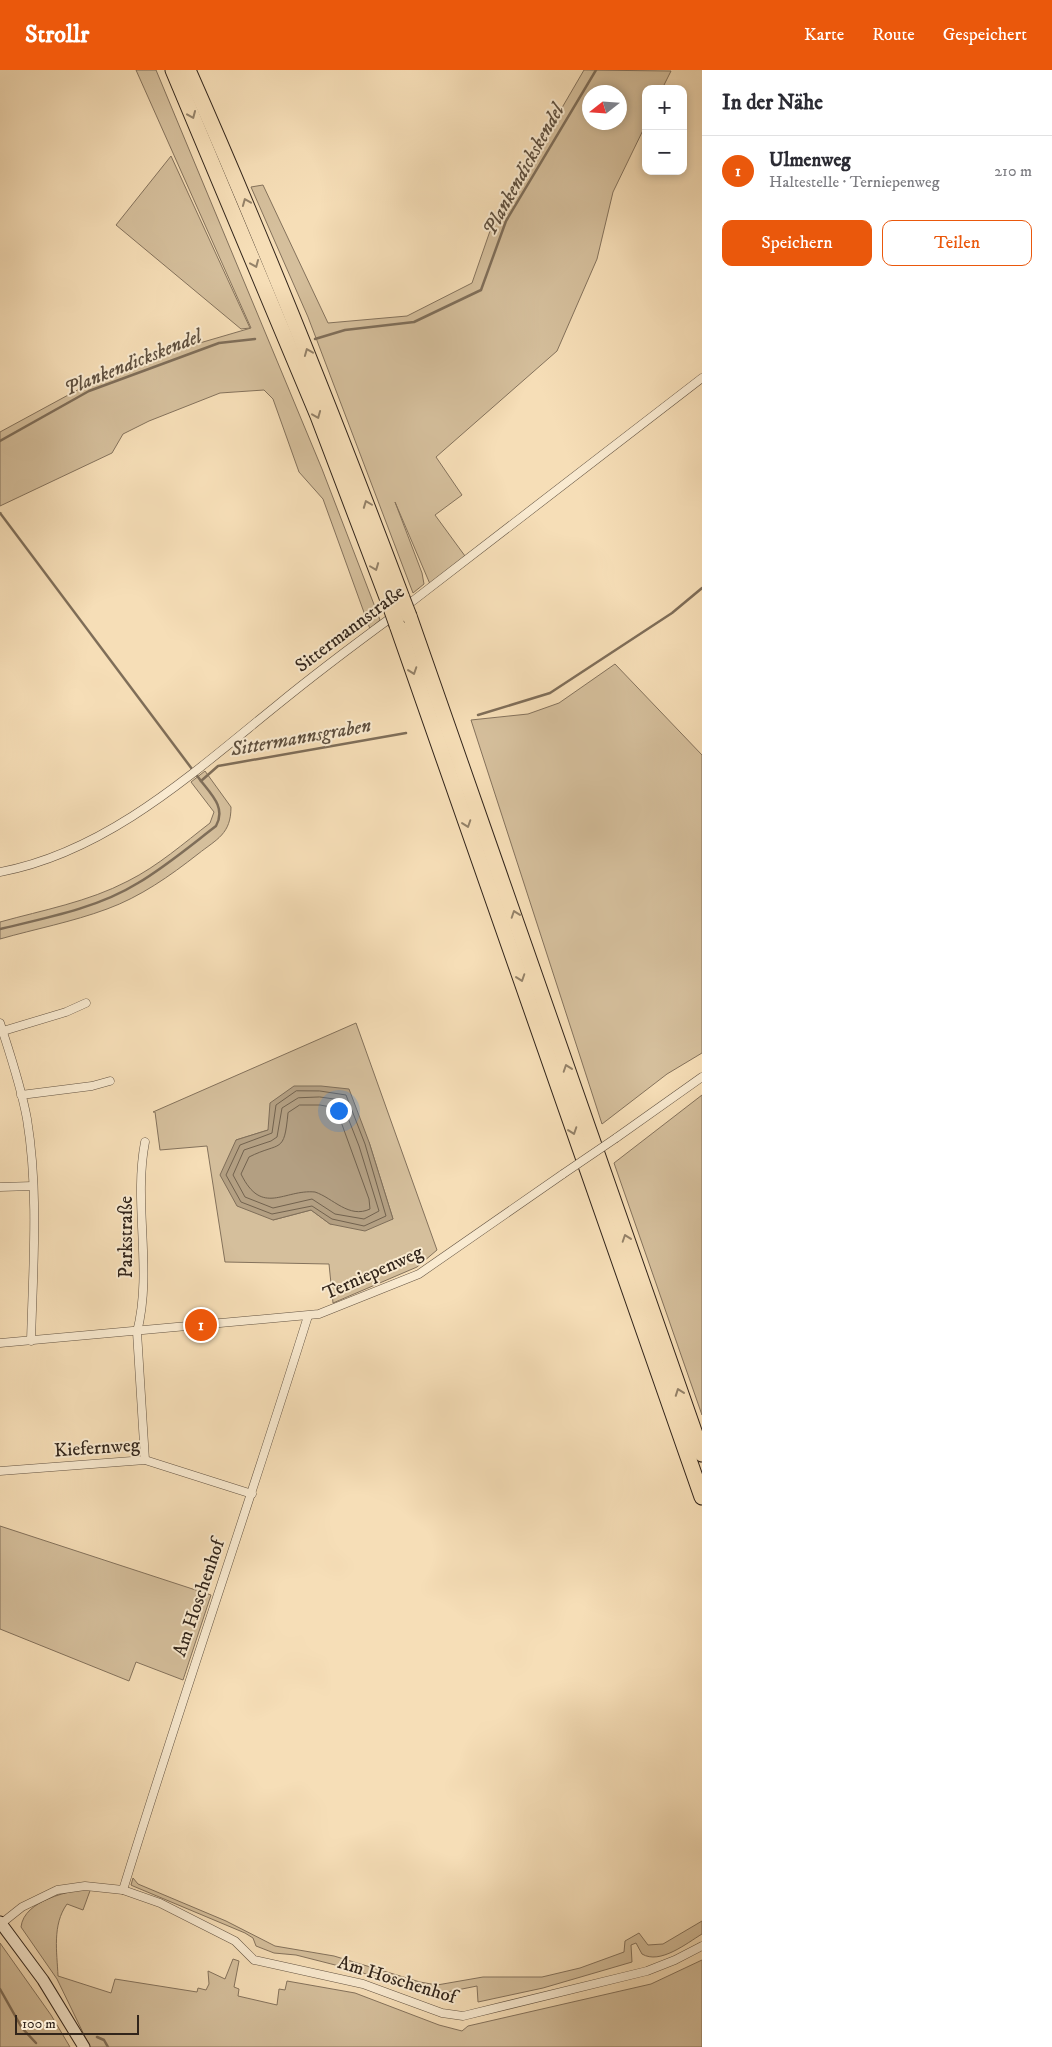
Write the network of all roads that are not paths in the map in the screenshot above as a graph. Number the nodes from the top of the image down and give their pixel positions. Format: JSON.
{"nodes":[{"id":1,"x":173,"y":70,"type":"edge"},
{"id":2,"x":188,"y":70,"type":"edge"},
{"id":3,"x":702,"y":378,"type":"edge"},
{"id":4,"x":397,"y":603,"type":"junction"},
{"id":5,"x":403,"y":620,"type":"junction"},
{"id":6,"x":0,"y":872,"type":"edge"},
{"id":7,"x":86,"y":1003,"type":"dead end"},
{"id":8,"x":1,"y":1028,"type":"edge"},
{"id":9,"x":702,"y":1077,"type":"edge"},
{"id":10,"x":110,"y":1081,"type":"dead end"},
{"id":11,"x":21,"y":1095,"type":"junction"},
{"id":12,"x":144,"y":1142,"type":"dead end"},
{"id":13,"x":33,"y":1186,"type":"junction"},
{"id":14,"x":0,"y":1187,"type":"edge"},
{"id":15,"x":308,"y":1316,"type":"junction"},
{"id":16,"x":137,"y":1332,"type":"junction"},
{"id":17,"x":31,"y":1341,"type":"junction"},
{"id":18,"x":0,"y":1343,"type":"edge"},
{"id":19,"x":702,"y":1454,"type":"edge"},
{"id":20,"x":145,"y":1460,"type":"junction"},
{"id":21,"x":0,"y":1471,"type":"edge"},
{"id":22,"x":252,"y":1494,"type":"junction"},
{"id":23,"x":702,"y":1497,"type":"edge"},
{"id":24,"x":123,"y":1890,"type":"junction"},
{"id":25,"x":1,"y":1923,"type":"edge"},
{"id":26,"x":702,"y":1946,"type":"edge"},
{"id":27,"x":84,"y":2047,"type":"edge"}],
"edges":[{"from":1,"to":4,"type":"highway","one_way":true},
{"from":4,"to":2,"type":"highway","one_way":true},
{"from":3,"to":6,"type":"street","name":"Sittermannstraße"},
{"from":4,"to":5,"type":"highway","bridge":true},
{"from":19,"to":5,"type":"highway","one_way":true},
{"from":5,"to":23,"type":"highway","one_way":true},
{"from":7,"to":8,"type":"street"},
{"from":8,"to":11,"type":"street"},
{"from":9,"to":15,"type":"street","name":"Terniepenweg","bridge":true},
{"from":10,"to":11,"type":"street"},
{"from":11,"to":13,"type":"street"},
{"from":12,"to":16,"type":"street","name":"Parkstraße"},
{"from":13,"to":14,"type":"street"},
{"from":13,"to":17,"type":"street"},
{"from":15,"to":16,"type":"street","name":"Terniepenweg"},
{"from":15,"to":22,"type":"street","name":"Am Hoschenhof"},
{"from":16,"to":17,"type":"street","name":"Terniepenweg"},
{"from":16,"to":20,"type":"street","name":"Parkstraße"},
{"from":17,"to":18,"type":"street","name":"Terniepenweg"},
{"from":20,"to":21,"type":"street","name":"Kiefernweg"},
{"from":20,"to":22,"type":"street","name":"Kiefernweg"},
{"from":22,"to":24,"type":"street","name":"Am Hoschenhof"},
{"from":24,"to":25,"type":"street","name":"Am Hoschenhof"},
{"from":24,"to":26,"type":"street","name":"Am Hoschenhof"},
{"from":25,"to":27,"type":"main road"}]}
